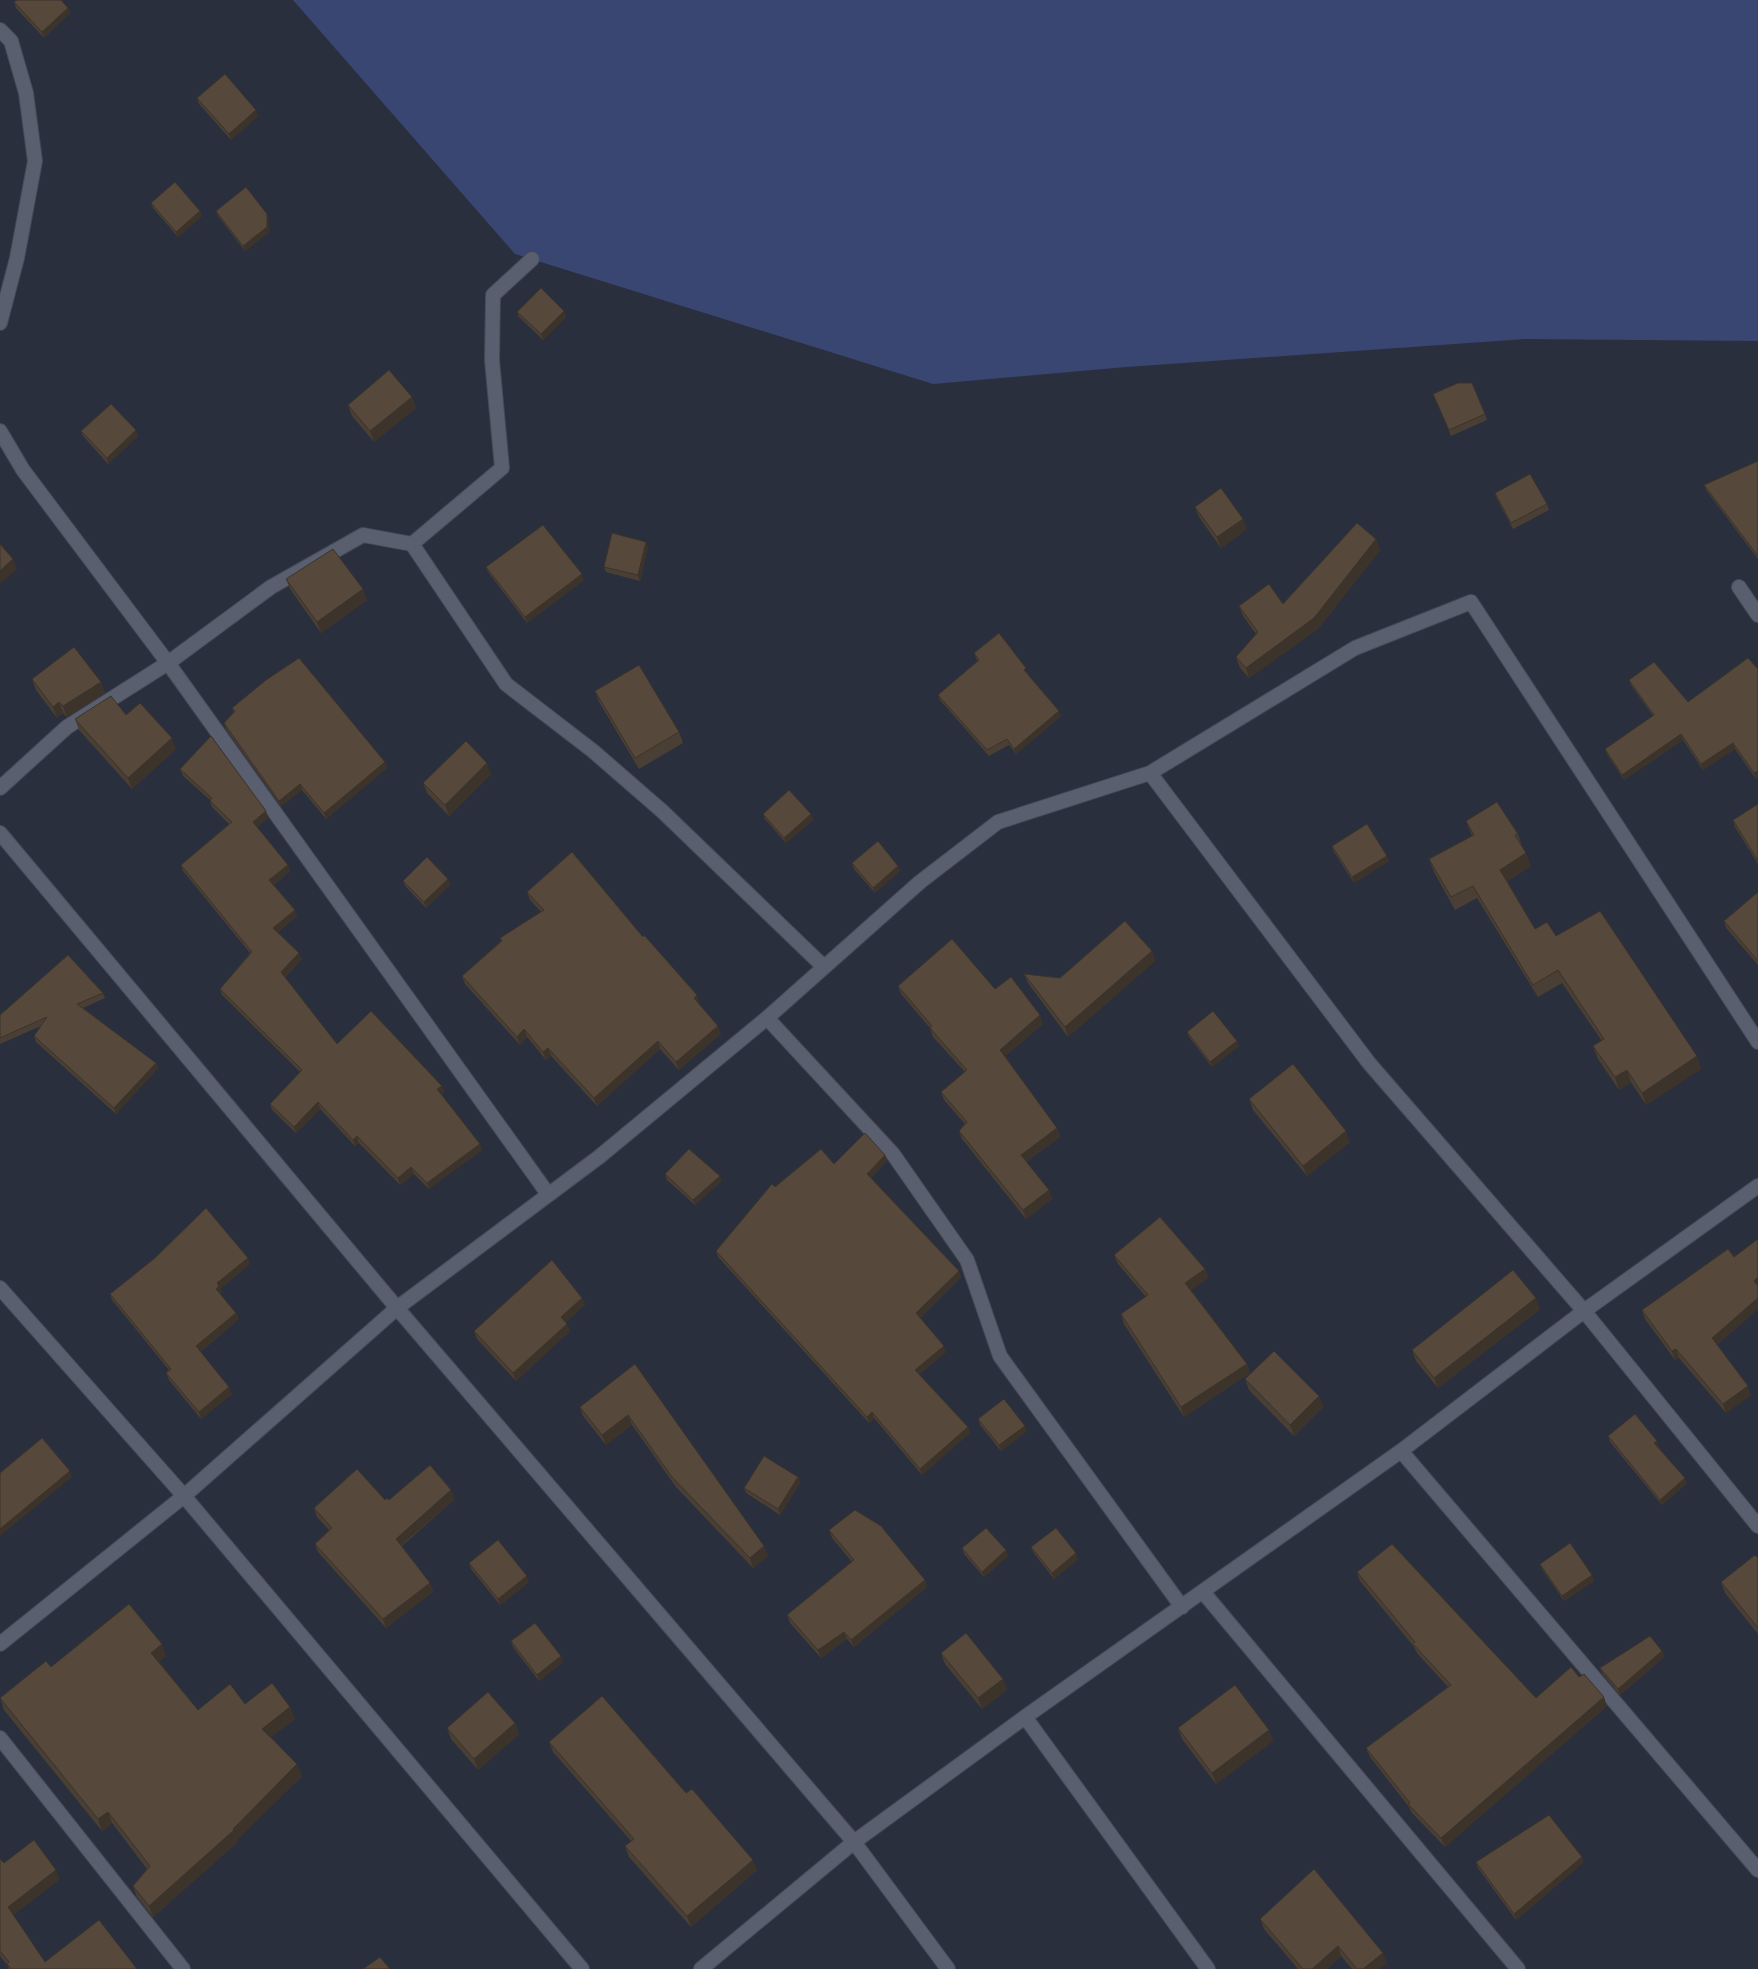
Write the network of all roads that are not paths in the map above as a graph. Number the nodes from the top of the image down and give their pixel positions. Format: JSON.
{"nodes":[{"id":1,"x":0,"y":30,"type":"edge"},
{"id":2,"x":532,"y":259,"type":"dead end"},
{"id":3,"x":0,"y":323,"type":"edge"},
{"id":4,"x":0,"y":431,"type":"edge"},
{"id":5,"x":412,"y":544,"type":"junction"},
{"id":6,"x":1739,"y":587,"type":"dead end"},
{"id":7,"x":1758,"y":614,"type":"edge"},
{"id":8,"x":168,"y":663,"type":"junction"},
{"id":9,"x":1150,"y":773,"type":"junction"},
{"id":10,"x":0,"y":788,"type":"edge"},
{"id":11,"x":0,"y":833,"type":"edge"},
{"id":12,"x":823,"y":966,"type":"junction"},
{"id":13,"x":767,"y":1018,"type":"junction"},
{"id":14,"x":1758,"y":1042,"type":"edge"},
{"id":15,"x":1758,"y":1186,"type":"edge"},
{"id":16,"x":548,"y":1194,"type":"junction"},
{"id":17,"x":0,"y":1288,"type":"edge"},
{"id":18,"x":397,"y":1308,"type":"junction"},
{"id":19,"x":1584,"y":1311,"type":"junction"},
{"id":20,"x":1401,"y":1451,"type":"junction"},
{"id":21,"x":184,"y":1496,"type":"junction"},
{"id":22,"x":1758,"y":1526,"type":"edge"},
{"id":23,"x":1203,"y":1592,"type":"junction"},
{"id":24,"x":1182,"y":1607,"type":"junction"},
{"id":25,"x":0,"y":1644,"type":"edge"},
{"id":26,"x":1025,"y":1717,"type":"junction"},
{"id":27,"x":0,"y":1738,"type":"edge"},
{"id":28,"x":854,"y":1842,"type":"junction"},
{"id":29,"x":1758,"y":1870,"type":"edge"},
{"id":30,"x":183,"y":1969,"type":"edge"},
{"id":31,"x":582,"y":1969,"type":"edge"},
{"id":32,"x":701,"y":1969,"type":"edge"},
{"id":33,"x":948,"y":1969,"type":"edge"},
{"id":34,"x":1208,"y":1969,"type":"edge"},
{"id":35,"x":1518,"y":1969,"type":"edge"}],
"edges":[{"from":1,"to":3,"type":"street"},
{"from":2,"to":5,"type":"street"},
{"from":4,"to":8,"type":"street"},
{"from":5,"to":8,"type":"street"},
{"from":5,"to":12,"type":"street"},
{"from":6,"to":7,"type":"street"},
{"from":8,"to":10,"type":"street"},
{"from":8,"to":16,"type":"street"},
{"from":9,"to":12,"type":"street"},
{"from":9,"to":14,"type":"street"},
{"from":9,"to":19,"type":"street"},
{"from":11,"to":18,"type":"street"},
{"from":12,"to":13,"type":"street"},
{"from":13,"to":16,"type":"street"},
{"from":13,"to":24,"type":"street"},
{"from":15,"to":19,"type":"street"},
{"from":16,"to":18,"type":"street"},
{"from":17,"to":21,"type":"street"},
{"from":18,"to":21,"type":"street"},
{"from":18,"to":28,"type":"street"},
{"from":19,"to":20,"type":"street"},
{"from":19,"to":22,"type":"street"},
{"from":20,"to":23,"type":"street"},
{"from":20,"to":29,"type":"street"},
{"from":21,"to":25,"type":"street"},
{"from":21,"to":31,"type":"street"},
{"from":23,"to":24,"type":"street"},
{"from":23,"to":35,"type":"street"},
{"from":24,"to":26,"type":"street"},
{"from":26,"to":28,"type":"street"},
{"from":26,"to":34,"type":"street"},
{"from":27,"to":30,"type":"street"},
{"from":28,"to":32,"type":"street"},
{"from":28,"to":33,"type":"street"}]}
